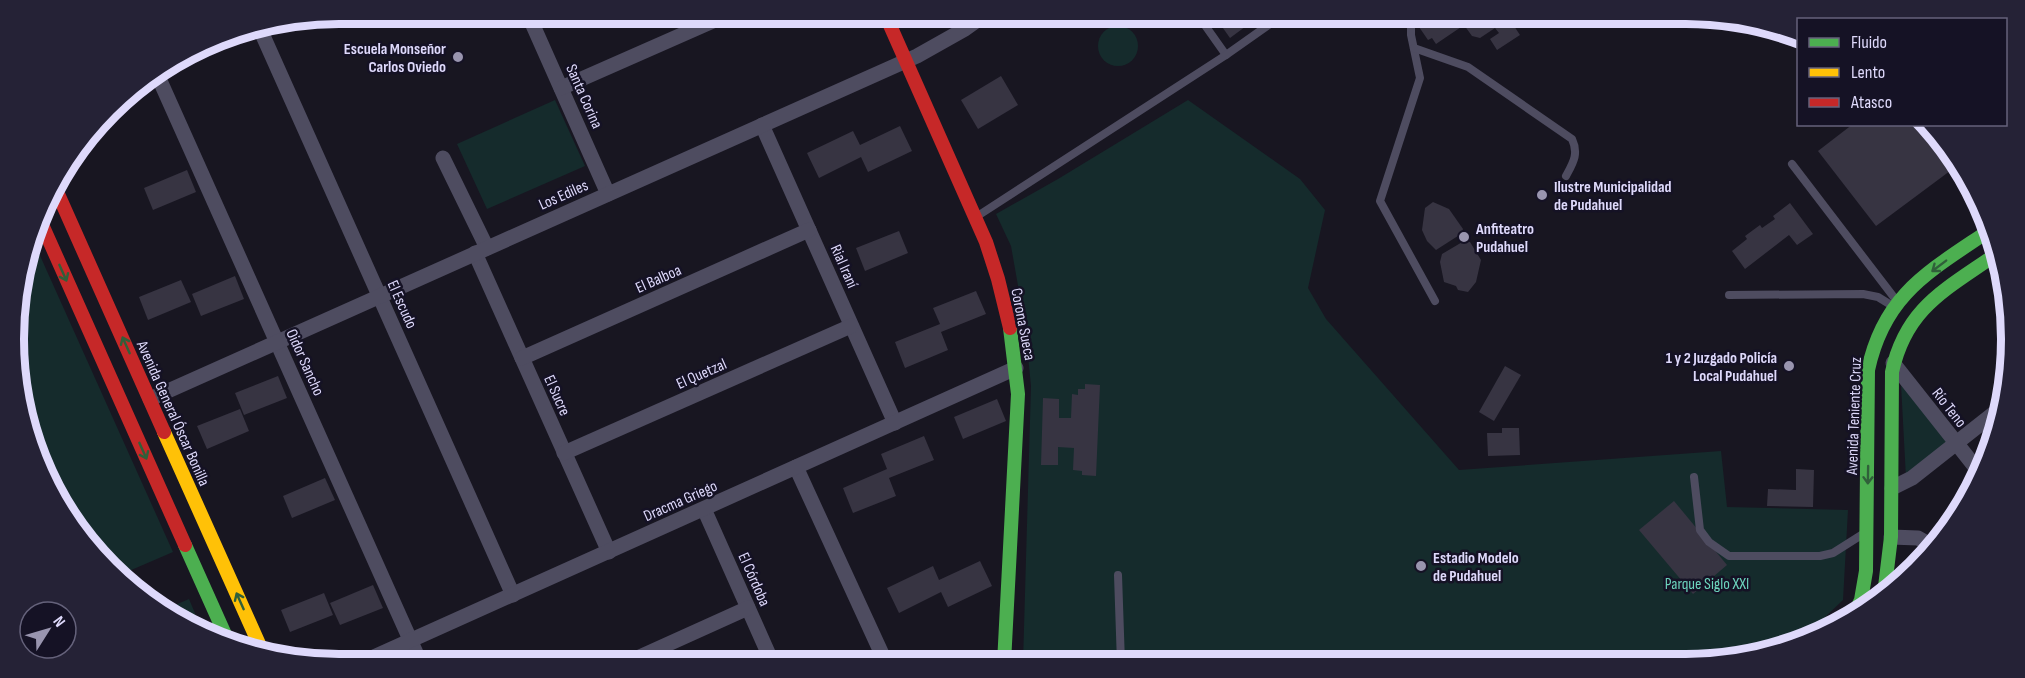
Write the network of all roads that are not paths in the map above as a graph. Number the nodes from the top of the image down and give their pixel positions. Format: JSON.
{"nodes":[{"id":1,"x":532,"y":24,"type":"edge"},
{"id":2,"x":706,"y":24,"type":"edge"},
{"id":3,"x":889,"y":24,"type":"edge"},
{"id":4,"x":972,"y":24,"type":"edge"},
{"id":5,"x":1204,"y":24,"type":"edge"},
{"id":6,"x":1270,"y":24,"type":"edge"},
{"id":7,"x":1411,"y":24,"type":"edge"},
{"id":8,"x":262,"y":34,"type":"edge"},
{"id":9,"x":1414,"y":48,"type":"junction"},
{"id":10,"x":1226,"y":55,"type":"junction"},
{"id":11,"x":906,"y":61,"type":"junction"},
{"id":12,"x":160,"y":80,"type":"edge"},
{"id":13,"x":561,"y":88,"type":"junction"},
{"id":14,"x":762,"y":125,"type":"junction"},
{"id":15,"x":444,"y":158,"type":"dead end"},
{"id":16,"x":1792,"y":164,"type":"dead end"},
{"id":17,"x":1566,"y":176,"type":"dead end"},
{"id":18,"x":608,"y":194,"type":"junction"},
{"id":19,"x":59,"y":195,"type":"edge"},
{"id":20,"x":975,"y":218,"type":"junction"},
{"id":21,"x":44,"y":229,"type":"edge"},
{"id":22,"x":809,"y":230,"type":"junction"},
{"id":23,"x":1983,"y":234,"type":"edge"},
{"id":24,"x":481,"y":250,"type":"junction"},
{"id":25,"x":1990,"y":258,"type":"edge"},
{"id":26,"x":379,"y":295,"type":"junction"},
{"id":27,"x":1729,"y":295,"type":"dead end"},
{"id":28,"x":1435,"y":301,"type":"dead end"},
{"id":29,"x":1894,"y":303,"type":"junction"},
{"id":30,"x":851,"y":326,"type":"junction"},
{"id":31,"x":277,"y":341,"type":"junction"},
{"id":32,"x":522,"y":358,"type":"junction"},
{"id":33,"x":1893,"y":363,"type":"junction"},
{"id":34,"x":1016,"y":368,"type":"junction"},
{"id":35,"x":150,"y":399,"type":"junction"},
{"id":36,"x":1868,"y":407,"type":"junction"},
{"id":37,"x":1892,"y":407,"type":"junction"},
{"id":38,"x":1991,"y":415,"type":"edge"},
{"id":39,"x":895,"y":423,"type":"junction"},
{"id":40,"x":1956,"y":443,"type":"junction"},
{"id":41,"x":564,"y":453,"type":"junction"},
{"id":42,"x":1974,"y":466,"type":"edge"},
{"id":43,"x":796,"y":467,"type":"junction"},
{"id":44,"x":1694,"y":477,"type":"dead end"},
{"id":45,"x":1892,"y":488,"type":"junction"},
{"id":46,"x":704,"y":509,"type":"junction"},
{"id":47,"x":1867,"y":532,"type":"junction"},
{"id":48,"x":1891,"y":537,"type":"junction"},
{"id":49,"x":1926,"y":543,"type":"edge"},
{"id":50,"x":609,"y":552,"type":"junction"},
{"id":51,"x":1118,"y":575,"type":"dead end"},
{"id":52,"x":1885,"y":583,"type":"edge"},
{"id":53,"x":513,"y":595,"type":"junction"},
{"id":54,"x":1859,"y":602,"type":"edge"},
{"id":55,"x":748,"y":608,"type":"junction"},
{"id":56,"x":224,"y":632,"type":"edge"},
{"id":57,"x":410,"y":641,"type":"junction"},
{"id":58,"x":259,"y":643,"type":"edge"},
{"id":59,"x":380,"y":654,"type":"edge"},
{"id":60,"x":416,"y":654,"type":"edge"},
{"id":61,"x":646,"y":654,"type":"edge"},
{"id":62,"x":769,"y":654,"type":"edge"},
{"id":63,"x":882,"y":654,"type":"edge"},
{"id":64,"x":1004,"y":654,"type":"edge"},
{"id":65,"x":1121,"y":654,"type":"edge"}],
"edges":[{"from":1,"to":13,"type":"street","name":"Santa Corina"},
{"from":2,"to":13,"type":"street"},
{"from":3,"to":11,"type":"main road","name":"Corona Sueca"},
{"from":4,"to":11,"type":"street","name":"Los Ediles"},
{"from":5,"to":10,"type":"lane"},
{"from":6,"to":10,"type":"lane"},
{"from":7,"to":9,"type":"lane"},
{"from":8,"to":26,"type":"street","name":"El Escudo"},
{"from":9,"to":17,"type":"lane"},
{"from":9,"to":28,"type":"lane"},
{"from":10,"to":20,"type":"lane"},
{"from":11,"to":14,"type":"street","name":"Los Ediles"},
{"from":11,"to":20,"type":"main road","name":"Corona Sueca"},
{"from":12,"to":31,"type":"street","name":"Oidor Sancho"},
{"from":13,"to":18,"type":"street","name":"Santa Corina"},
{"from":14,"to":18,"type":"street","name":"Los Ediles"},
{"from":14,"to":22,"type":"street","name":"Rial Iraní"},
{"from":15,"to":24,"type":"street","name":"El Sucre"},
{"from":16,"to":29,"type":"lane"},
{"from":18,"to":24,"type":"street","name":"Los Ediles"},
{"from":35,"to":19,"type":"main road","name":"Avenida General Óscar Bonilla","one_way":true},
{"from":20,"to":34,"type":"main road","name":"Corona Sueca"},
{"from":21,"to":56,"type":"main road","one_way":true},
{"from":22,"to":30,"type":"street","name":"Rial Iraní"},
{"from":22,"to":32,"type":"street","name":"El Balboa"},
{"from":23,"to":29,"type":"main road","name":"Avenida Teniente Cruz","one_way":true},
{"from":24,"to":26,"type":"street","name":"Los Ediles"},
{"from":24,"to":32,"type":"street","name":"El Sucre"},
{"from":25,"to":33,"type":"main road"},
{"from":26,"to":31,"type":"street","name":"Los Ediles"},
{"from":26,"to":53,"type":"street","name":"El Escudo"},
{"from":27,"to":29,"type":"lane"},
{"from":29,"to":36,"type":"main road","name":"Avenida Teniente Cruz"},
{"from":30,"to":39,"type":"street","name":"Rial Iraní"},
{"from":30,"to":41,"type":"street","name":"El Quetzal"},
{"from":31,"to":35,"type":"street","name":"Los Ediles"},
{"from":31,"to":57,"type":"street","name":"Oidor Sancho"},
{"from":32,"to":41,"type":"street","name":"El Sucre"},
{"from":33,"to":37,"type":"main road"},
{"from":33,"to":40,"type":"street","name":"Río Teno"},
{"from":34,"to":39,"type":"street","name":"Dracma Griego"},
{"from":34,"to":64,"type":"main road","name":"Corona Sueca"},
{"from":58,"to":35,"type":"main road","name":"Avenida General Óscar Bonilla","one_way":true},
{"from":36,"to":37,"type":"main road"},
{"from":36,"to":47,"type":"main road","name":"Avenida Teniente Cruz","one_way":true},
{"from":37,"to":45,"type":"main road"},
{"from":38,"to":40,"type":"street"},
{"from":39,"to":43,"type":"street","name":"Dracma Griego"},
{"from":40,"to":42,"type":"street","name":"Río Teno"},
{"from":40,"to":45,"type":"street"},
{"from":41,"to":50,"type":"street","name":"El Sucre"},
{"from":43,"to":46,"type":"street","name":"Dracma Griego"},
{"from":43,"to":63,"type":"street"},
{"from":44,"to":47,"type":"lane"},
{"from":45,"to":48,"type":"main road"},
{"from":46,"to":50,"type":"street","name":"Dracma Griego"},
{"from":46,"to":55,"type":"street","name":"El Córdoba"},
{"from":47,"to":54,"type":"main road","name":"Avenida Teniente Cruz"},
{"from":48,"to":49,"type":"street"},
{"from":48,"to":52,"type":"main road"},
{"from":50,"to":53,"type":"street","name":"Dracma Griego"},
{"from":51,"to":65,"type":"lane"},
{"from":53,"to":57,"type":"street","name":"Dracma Griego"},
{"from":55,"to":61,"type":"street"},
{"from":55,"to":62,"type":"street","name":"El Córdoba"},
{"from":57,"to":59,"type":"street","name":"Dracma Griego"},
{"from":57,"to":60,"type":"street","name":"Oidor Sancho"}]}
